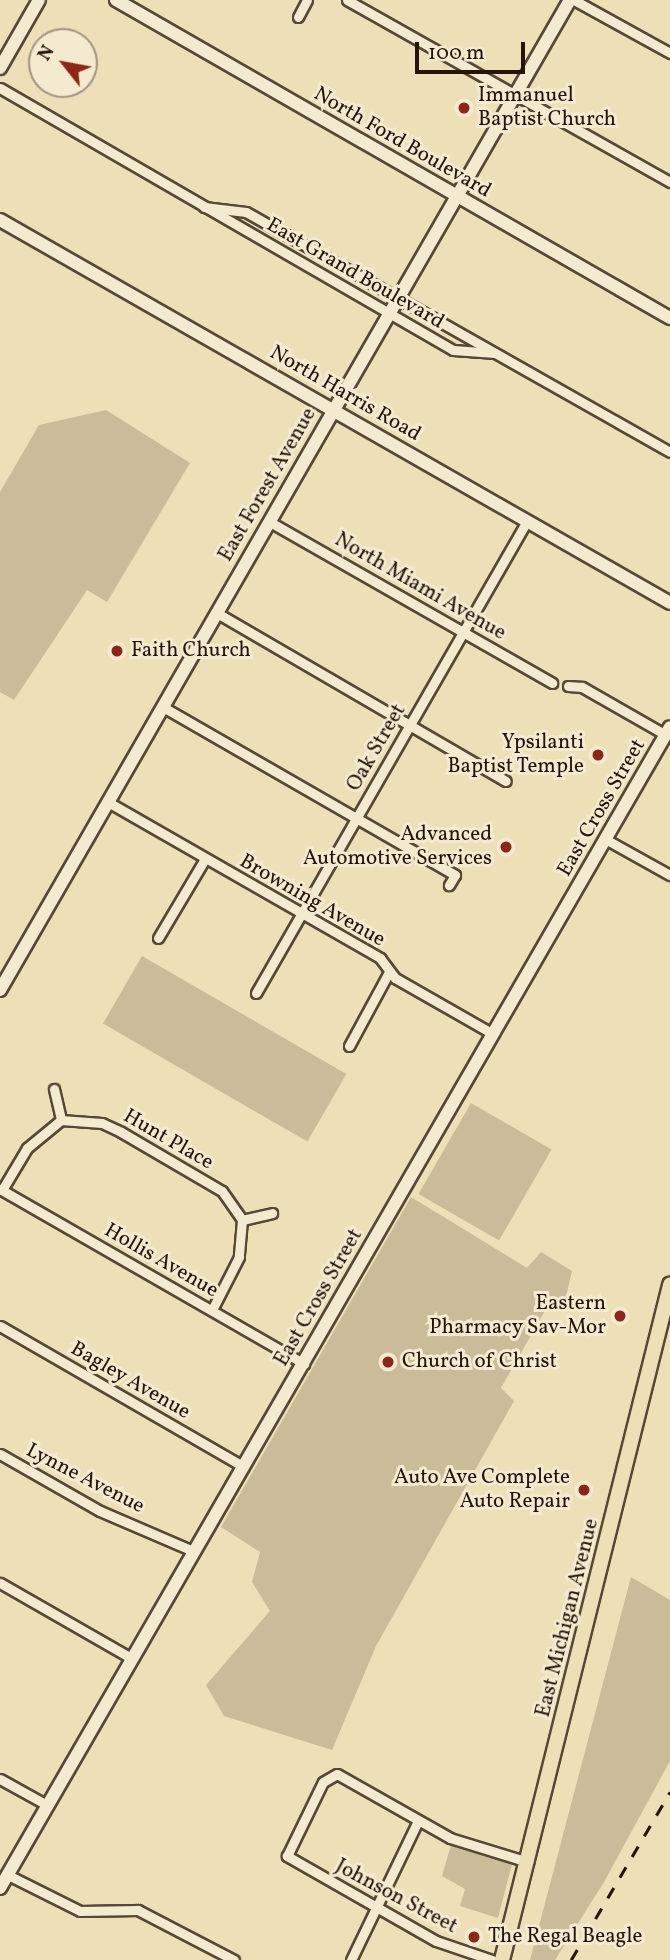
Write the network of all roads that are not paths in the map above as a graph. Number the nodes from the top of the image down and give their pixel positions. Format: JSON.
{"nodes":[{"id":1,"x":39,"y":0,"type":"edge"},
{"id":2,"x":116,"y":0,"type":"edge"},
{"id":3,"x":307,"y":0,"type":"edge"},
{"id":4,"x":347,"y":0,"type":"edge"},
{"id":5,"x":572,"y":0,"type":"edge"},
{"id":6,"x":298,"y":18,"type":"dead end"},
{"id":7,"x":670,"y":53,"type":"edge"},
{"id":8,"x":0,"y":68,"type":"edge"},
{"id":9,"x":0,"y":88,"type":"edge"},
{"id":10,"x":516,"y":95,"type":"junction"},
{"id":11,"x":670,"y":182,"type":"edge"},
{"id":12,"x":457,"y":197,"type":"junction"},
{"id":13,"x":204,"y":207,"type":"junction"},
{"id":14,"x":0,"y":220,"type":"edge"},
{"id":15,"x":399,"y":299,"type":"junction"},
{"id":16,"x":390,"y":315,"type":"junction"},
{"id":17,"x":670,"y":318,"type":"edge"},
{"id":18,"x":495,"y":353,"type":"junction"},
{"id":19,"x":334,"y":411,"type":"junction"},
{"id":20,"x":670,"y":452,"type":"edge"},
{"id":21,"x":527,"y":521,"type":"junction"},
{"id":22,"x":270,"y":522,"type":"junction"},
{"id":23,"x":670,"y":603,"type":"edge"},
{"id":24,"x":216,"y":613,"type":"junction"},
{"id":25,"x":464,"y":633,"type":"junction"},
{"id":26,"x":552,"y":683,"type":"dead end"},
{"id":27,"x":568,"y":686,"type":"dead end"},
{"id":28,"x":163,"y":707,"type":"junction"},
{"id":29,"x":411,"y":724,"type":"junction"},
{"id":30,"x":668,"y":731,"type":"edge"},
{"id":31,"x":506,"y":781,"type":"dead end"},
{"id":32,"x":108,"y":802,"type":"junction"},
{"id":33,"x":356,"y":818,"type":"junction"},
{"id":34,"x":607,"y":840,"type":"junction"},
{"id":35,"x":205,"y":859,"type":"junction"},
{"id":36,"x":670,"y":875,"type":"edge"},
{"id":37,"x":449,"y":885,"type":"dead end"},
{"id":38,"x":302,"y":913,"type":"junction"},
{"id":39,"x":158,"y":938,"type":"dead end"},
{"id":40,"x":389,"y":972,"type":"junction"},
{"id":41,"x":0,"y":990,"type":"edge"},
{"id":42,"x":256,"y":993,"type":"dead end"},
{"id":43,"x":493,"y":1034,"type":"junction"},
{"id":44,"x":349,"y":1046,"type":"dead end"},
{"id":45,"x":54,"y":1089,"type":"dead end"},
{"id":46,"x":61,"y":1119,"type":"junction"},
{"id":47,"x":1,"y":1189,"type":"edge"},
{"id":48,"x":272,"y":1213,"type":"dead end"},
{"id":49,"x":242,"y":1220,"type":"junction"},
{"id":50,"x":670,"y":1285,"type":"edge"},
{"id":51,"x":212,"y":1310,"type":"junction"},
{"id":52,"x":0,"y":1326,"type":"edge"},
{"id":53,"x":304,"y":1364,"type":"junction"},
{"id":54,"x":0,"y":1454,"type":"edge"},
{"id":55,"x":242,"y":1466,"type":"junction"},
{"id":56,"x":192,"y":1551,"type":"junction"},
{"id":57,"x":0,"y":1583,"type":"edge"},
{"id":58,"x":131,"y":1658,"type":"junction"},
{"id":59,"x":0,"y":1779,"type":"edge"},
{"id":60,"x":47,"y":1805,"type":"junction"},
{"id":61,"x":418,"y":1821,"type":"junction"},
{"id":62,"x":528,"y":1862,"type":"junction"},
{"id":63,"x":8,"y":1875,"type":"junction"},
{"id":64,"x":0,"y":1888,"type":"edge"},
{"id":65,"x":374,"y":1907,"type":"junction"},
{"id":66,"x":234,"y":1960,"type":"edge"},
{"id":67,"x":351,"y":1960,"type":"edge"},
{"id":68,"x":492,"y":1960,"type":"edge"},
{"id":69,"x":502,"y":1960,"type":"edge"}],
"edges":[{"from":1,"to":8,"type":"street"},
{"from":2,"to":12,"type":"street","name":"North Ford Boulevard"},
{"from":3,"to":6,"type":"street"},
{"from":4,"to":10,"type":"street"},
{"from":5,"to":7,"type":"street"},
{"from":5,"to":10,"type":"street","name":"East Forest Avenue"},
{"from":9,"to":13,"type":"street","name":"East Grand Boulevard"},
{"from":10,"to":11,"type":"street"},
{"from":10,"to":12,"type":"street","name":"East Forest Avenue"},
{"from":12,"to":15,"type":"street","name":"East Forest Avenue"},
{"from":12,"to":17,"type":"street","name":"North Ford Boulevard"},
{"from":13,"to":15,"type":"street","name":"East Grand Boulevard"},
{"from":13,"to":16,"type":"street","name":"East Grand Boulevard"},
{"from":14,"to":19,"type":"street","name":"North Harris Road"},
{"from":15,"to":16,"type":"street","name":"East Forest Avenue"},
{"from":15,"to":18,"type":"street","name":"East Grand Boulevard"},
{"from":16,"to":18,"type":"street","name":"East Grand Boulevard"},
{"from":16,"to":19,"type":"street","name":"East Forest Avenue"},
{"from":18,"to":20,"type":"street","name":"East Grand Boulevard"},
{"from":19,"to":21,"type":"street","name":"North Harris Road"},
{"from":19,"to":22,"type":"street","name":"East Forest Avenue"},
{"from":21,"to":23,"type":"street","name":"North Harris Road"},
{"from":21,"to":25,"type":"street","name":"Oak Street"},
{"from":22,"to":24,"type":"street","name":"East Forest Avenue"},
{"from":22,"to":25,"type":"street","name":"North Miami Avenue"},
{"from":24,"to":28,"type":"street","name":"East Forest Avenue"},
{"from":24,"to":29,"type":"street"},
{"from":25,"to":26,"type":"street","name":"North Miami Avenue"},
{"from":25,"to":29,"type":"street","name":"Oak Street"},
{"from":27,"to":30,"type":"street"},
{"from":28,"to":32,"type":"street","name":"East Forest Avenue"},
{"from":28,"to":33,"type":"street"},
{"from":29,"to":31,"type":"street"},
{"from":29,"to":33,"type":"street","name":"Oak Street"},
{"from":30,"to":34,"type":"street","name":"East Cross Street"},
{"from":32,"to":35,"type":"street","name":"Browning Avenue"},
{"from":32,"to":41,"type":"street","name":"East Forest Avenue"},
{"from":33,"to":37,"type":"street"},
{"from":33,"to":38,"type":"street","name":"Oak Street"},
{"from":34,"to":36,"type":"street"},
{"from":34,"to":43,"type":"street","name":"East Cross Street"},
{"from":35,"to":38,"type":"street","name":"Browning Avenue"},
{"from":35,"to":39,"type":"street"},
{"from":38,"to":40,"type":"street","name":"Browning Avenue"},
{"from":38,"to":42,"type":"street","name":"Oak Street"},
{"from":40,"to":43,"type":"street","name":"Browning Avenue"},
{"from":40,"to":44,"type":"street"},
{"from":43,"to":53,"type":"street","name":"East Cross Street"},
{"from":45,"to":46,"type":"street"},
{"from":46,"to":47,"type":"street"},
{"from":46,"to":49,"type":"street","name":"Hunt Place"},
{"from":47,"to":51,"type":"street","name":"Hollis Avenue"},
{"from":48,"to":49,"type":"street"},
{"from":49,"to":51,"type":"street"},
{"from":50,"to":62,"type":"main road","name":"East Michigan Avenue"},
{"from":51,"to":53,"type":"street","name":"Hollis Avenue"},
{"from":52,"to":55,"type":"street","name":"Bagley Avenue"},
{"from":53,"to":55,"type":"street","name":"East Cross Street"},
{"from":54,"to":56,"type":"street","name":"Lynne Avenue"},
{"from":55,"to":56,"type":"street","name":"East Cross Street"},
{"from":56,"to":58,"type":"street","name":"East Cross Street"},
{"from":57,"to":58,"type":"street"},
{"from":58,"to":60,"type":"street","name":"East Cross Street"},
{"from":59,"to":60,"type":"street"},
{"from":60,"to":63,"type":"street","name":"East Cross Street"},
{"from":61,"to":62,"type":"street"},
{"from":61,"to":65,"type":"street"},
{"from":61,"to":65,"type":"street","name":"Johnson Street"},
{"from":62,"to":69,"type":"main road","name":"East Michigan Avenue"},
{"from":63,"to":64,"type":"street","name":"East Cross Street"},
{"from":63,"to":66,"type":"street"},
{"from":65,"to":67,"type":"street"},
{"from":65,"to":68,"type":"street","name":"Johnson Street"}]}
